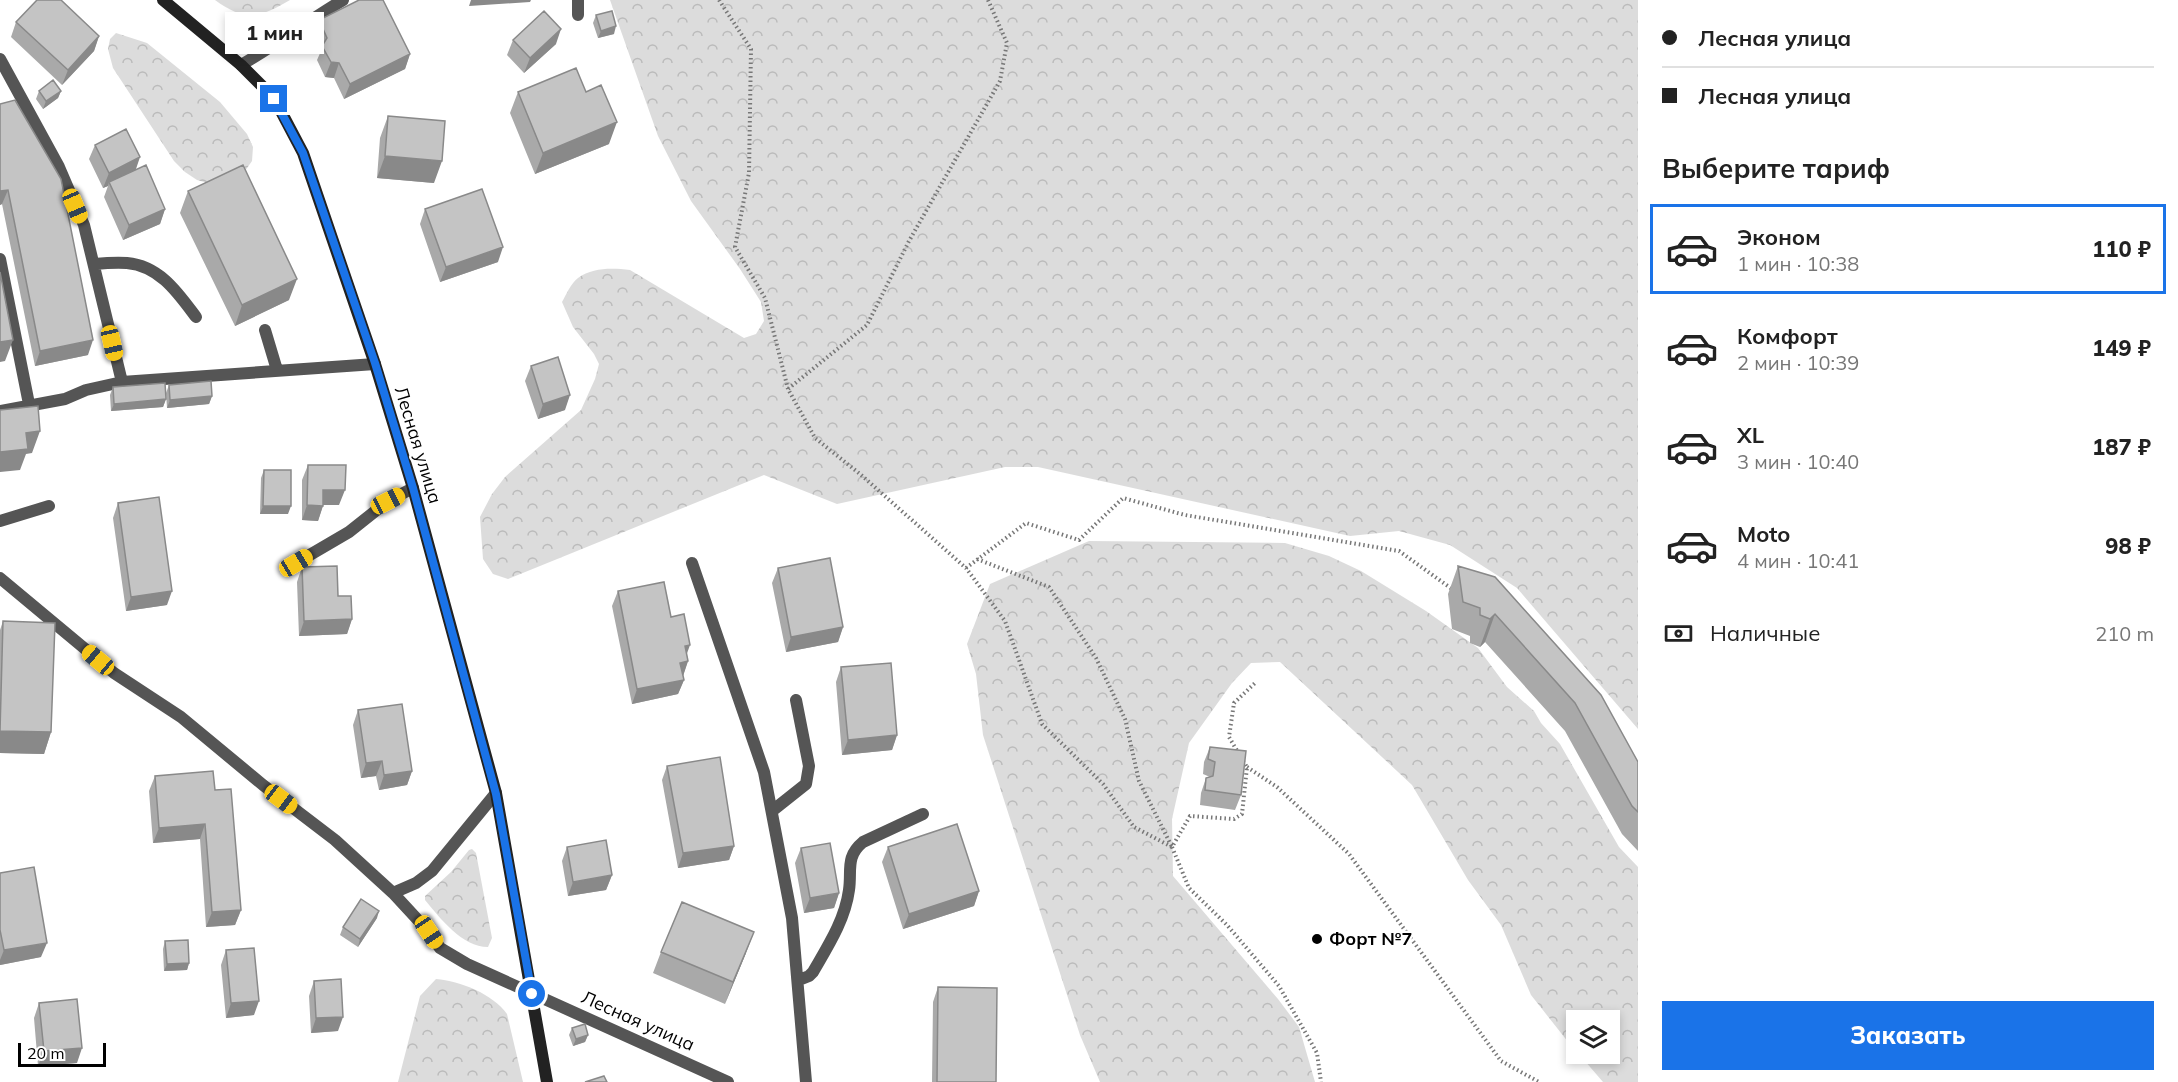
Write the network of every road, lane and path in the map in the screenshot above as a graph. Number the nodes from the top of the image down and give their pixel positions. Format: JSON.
{"nodes":[{"id":1,"x":163,"y":0,"type":"edge"},
{"id":2,"x":344,"y":0,"type":"edge"},
{"id":3,"x":578,"y":0,"type":"edge"},
{"id":4,"x":718,"y":0,"type":"edge"},
{"id":5,"x":988,"y":0,"type":"edge"},
{"id":6,"x":578,"y":15,"type":"dead end"},
{"id":7,"x":0,"y":58,"type":"edge"},
{"id":8,"x":241,"y":65,"type":"junction"},
{"id":9,"x":0,"y":259,"type":"edge"},
{"id":10,"x":94,"y":264,"type":"junction"},
{"id":11,"x":196,"y":317,"type":"dead end"},
{"id":12,"x":265,"y":330,"type":"dead end"},
{"id":13,"x":375,"y":363,"type":"junction"},
{"id":14,"x":277,"y":370,"type":"junction"},
{"id":15,"x":122,"y":382,"type":"junction"},
{"id":16,"x":788,"y":389,"type":"junction"},
{"id":17,"x":30,"y":404,"type":"junction"},
{"id":18,"x":0,"y":411,"type":"edge"},
{"id":19,"x":413,"y":488,"type":"junction"},
{"id":20,"x":49,"y":506,"type":"dead end"},
{"id":21,"x":0,"y":521,"type":"edge"},
{"id":22,"x":977,"y":559,"type":"junction"},
{"id":23,"x":296,"y":563,"type":"dead end"},
{"id":24,"x":692,"y":563,"type":"dead end"},
{"id":25,"x":966,"y":568,"type":"junction"},
{"id":26,"x":0,"y":578,"type":"edge"},
{"id":27,"x":1456,"y":592,"type":"edge"},
{"id":28,"x":1255,"y":684,"type":"dead end"},
{"id":29,"x":796,"y":700,"type":"dead end"},
{"id":30,"x":1247,"y":767,"type":"junction"},
{"id":31,"x":496,"y":794,"type":"junction"},
{"id":32,"x":772,"y":811,"type":"junction"},
{"id":33,"x":923,"y":814,"type":"dead end"},
{"id":34,"x":1172,"y":848,"type":"junction"},
{"id":35,"x":393,"y":893,"type":"junction"},
{"id":36,"x":799,"y":980,"type":"junction"},
{"id":37,"x":532,"y":994,"type":"junction"},
{"id":38,"x":547,"y":1082,"type":"edge"},
{"id":39,"x":728,"y":1082,"type":"edge"},
{"id":40,"x":806,"y":1082,"type":"edge"},
{"id":41,"x":1320,"y":1082,"type":"edge"},
{"id":42,"x":1539,"y":1082,"type":"edge"}],
"edges":[{"from":1,"to":8,"type":"main road","name":"Лесная улица"},
{"from":2,"to":8,"type":"lane"},
{"from":3,"to":6,"type":"lane"},
{"from":4,"to":16,"type":"path"},
{"from":5,"to":16,"type":"path"},
{"from":7,"to":10,"type":"lane"},
{"from":8,"to":13,"type":"main road","name":"Лесная улица"},
{"from":9,"to":17,"type":"lane"},
{"from":10,"to":11,"type":"lane"},
{"from":10,"to":15,"type":"lane"},
{"from":12,"to":14,"type":"lane"},
{"from":13,"to":14,"type":"lane"},
{"from":13,"to":19,"type":"main road","name":"Лесная улица"},
{"from":14,"to":15,"type":"lane"},
{"from":15,"to":17,"type":"lane"},
{"from":16,"to":25,"type":"path"},
{"from":17,"to":18,"type":"lane"},
{"from":19,"to":23,"type":"lane"},
{"from":19,"to":31,"type":"main road","name":"Лесная улица"},
{"from":20,"to":21,"type":"lane"},
{"from":22,"to":25,"type":"path"},
{"from":22,"to":27,"type":"path"},
{"from":22,"to":34,"type":"path"},
{"from":24,"to":32,"type":"lane"},
{"from":25,"to":34,"type":"path"},
{"from":26,"to":35,"type":"lane"},
{"from":28,"to":30,"type":"path"},
{"from":29,"to":32,"type":"lane"},
{"from":30,"to":34,"type":"path"},
{"from":30,"to":42,"type":"path"},
{"from":31,"to":35,"type":"lane"},
{"from":31,"to":37,"type":"main road","name":"Лесная улица"},
{"from":32,"to":36,"type":"lane"},
{"from":33,"to":36,"type":"lane"},
{"from":34,"to":41,"type":"path"},
{"from":35,"to":37,"type":"lane"},
{"from":36,"to":40,"type":"lane"},
{"from":37,"to":38,"type":"main road","name":"Лесная улица"},
{"from":37,"to":39,"type":"lane","name":"Лесная улица"}]}
